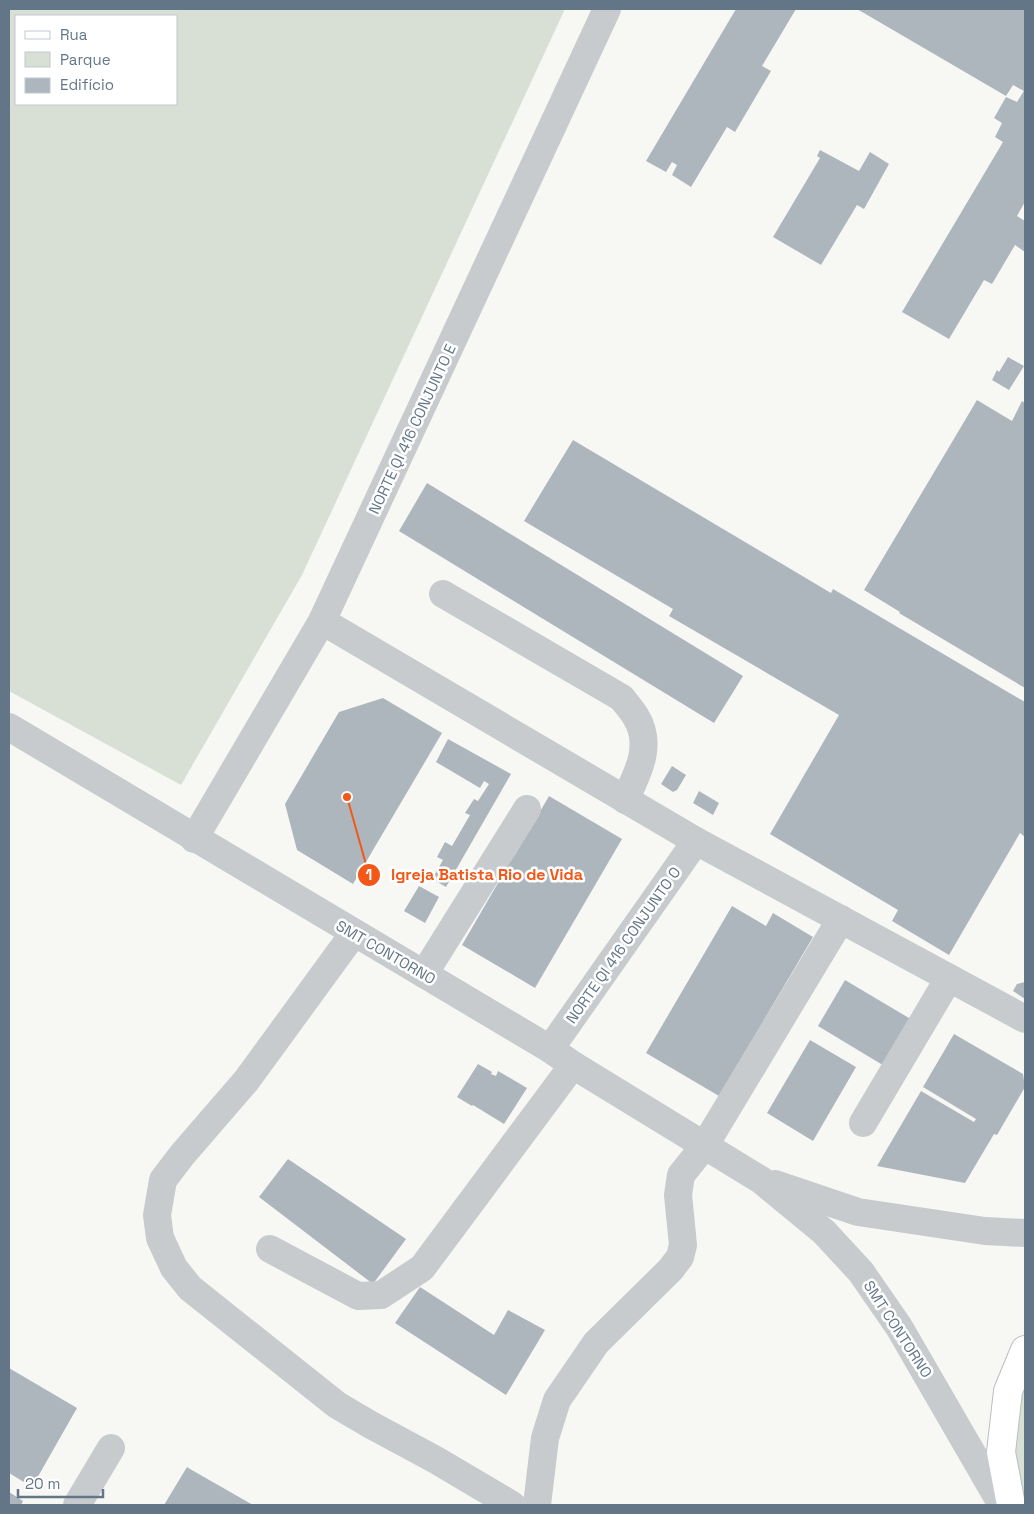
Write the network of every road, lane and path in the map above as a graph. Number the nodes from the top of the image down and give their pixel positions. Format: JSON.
{"nodes":[{"id":1,"x":607,"y":9,"type":"edge"},
{"id":2,"x":444,"y":594,"type":"dead end"},
{"id":3,"x":322,"y":621,"type":"junction"},
{"id":4,"x":9,"y":727,"type":"edge"},
{"id":5,"x":625,"y":800,"type":"junction"},
{"id":6,"x":527,"y":809,"type":"dead end"},
{"id":7,"x":194,"y":839,"type":"junction"},
{"id":8,"x":696,"y":841,"type":"junction"},
{"id":9,"x":841,"y":919,"type":"junction"},
{"id":10,"x":354,"y":933,"type":"junction"},
{"id":11,"x":424,"y":974,"type":"junction"},
{"id":12,"x":949,"y":978,"type":"junction"},
{"id":13,"x":1025,"y":1019,"type":"edge"},
{"id":14,"x":550,"y":1049,"type":"junction"},
{"id":15,"x":573,"y":1065,"type":"junction"},
{"id":16,"x":863,"y":1123,"type":"dead end"},
{"id":17,"x":705,"y":1145,"type":"junction"},
{"id":18,"x":762,"y":1180,"type":"junction"},
{"id":19,"x":1025,"y":1233,"type":"edge"},
{"id":20,"x":270,"y":1249,"type":"dead end"},
{"id":21,"x":1025,"y":1350,"type":"edge"},
{"id":22,"x":110,"y":1448,"type":"dead end"},
{"id":23,"x":77,"y":1505,"type":"edge"},
{"id":24,"x":512,"y":1505,"type":"edge"},
{"id":25,"x":537,"y":1505,"type":"edge"},
{"id":26,"x":1002,"y":1505,"type":"edge"},
{"id":27,"x":1011,"y":1505,"type":"edge"}],
"edges":[{"from":1,"to":3,"type":"street","name":"NORTE QI 416 CONJUNTO E"},
{"from":2,"to":5,"type":"street"},
{"from":3,"to":5,"type":"street"},
{"from":3,"to":7,"type":"street","name":"NORTE QI 416 CONJUNTO E"},
{"from":4,"to":7,"type":"street","name":"SMT CONTORNO"},
{"from":5,"to":8,"type":"street"},
{"from":6,"to":11,"type":"street"},
{"from":7,"to":10,"type":"street","name":"SMT CONTORNO"},
{"from":8,"to":9,"type":"street"},
{"from":8,"to":14,"type":"street","name":"NORTE QI 416 CONJUNTO O"},
{"from":9,"to":12,"type":"street"},
{"from":9,"to":17,"type":"street"},
{"from":10,"to":11,"type":"street","name":"SMT CONTORNO"},
{"from":10,"to":24,"type":"street"},
{"from":11,"to":14,"type":"street","name":"SMT CONTORNO"},
{"from":12,"to":13,"type":"street"},
{"from":12,"to":16,"type":"street"},
{"from":14,"to":15,"type":"street","name":"SMT CONTORNO"},
{"from":15,"to":17,"type":"street","name":"SMT CONTORNO"},
{"from":15,"to":20,"type":"street"},
{"from":17,"to":18,"type":"street","name":"SMT CONTORNO"},
{"from":17,"to":25,"type":"street"},
{"from":18,"to":19,"type":"street","name":"SMT CONTORNO"},
{"from":18,"to":26,"type":"street","name":"SMT CONTORNO"},
{"from":21,"to":27,"type":"main road"},
{"from":22,"to":23,"type":"street"}]}
